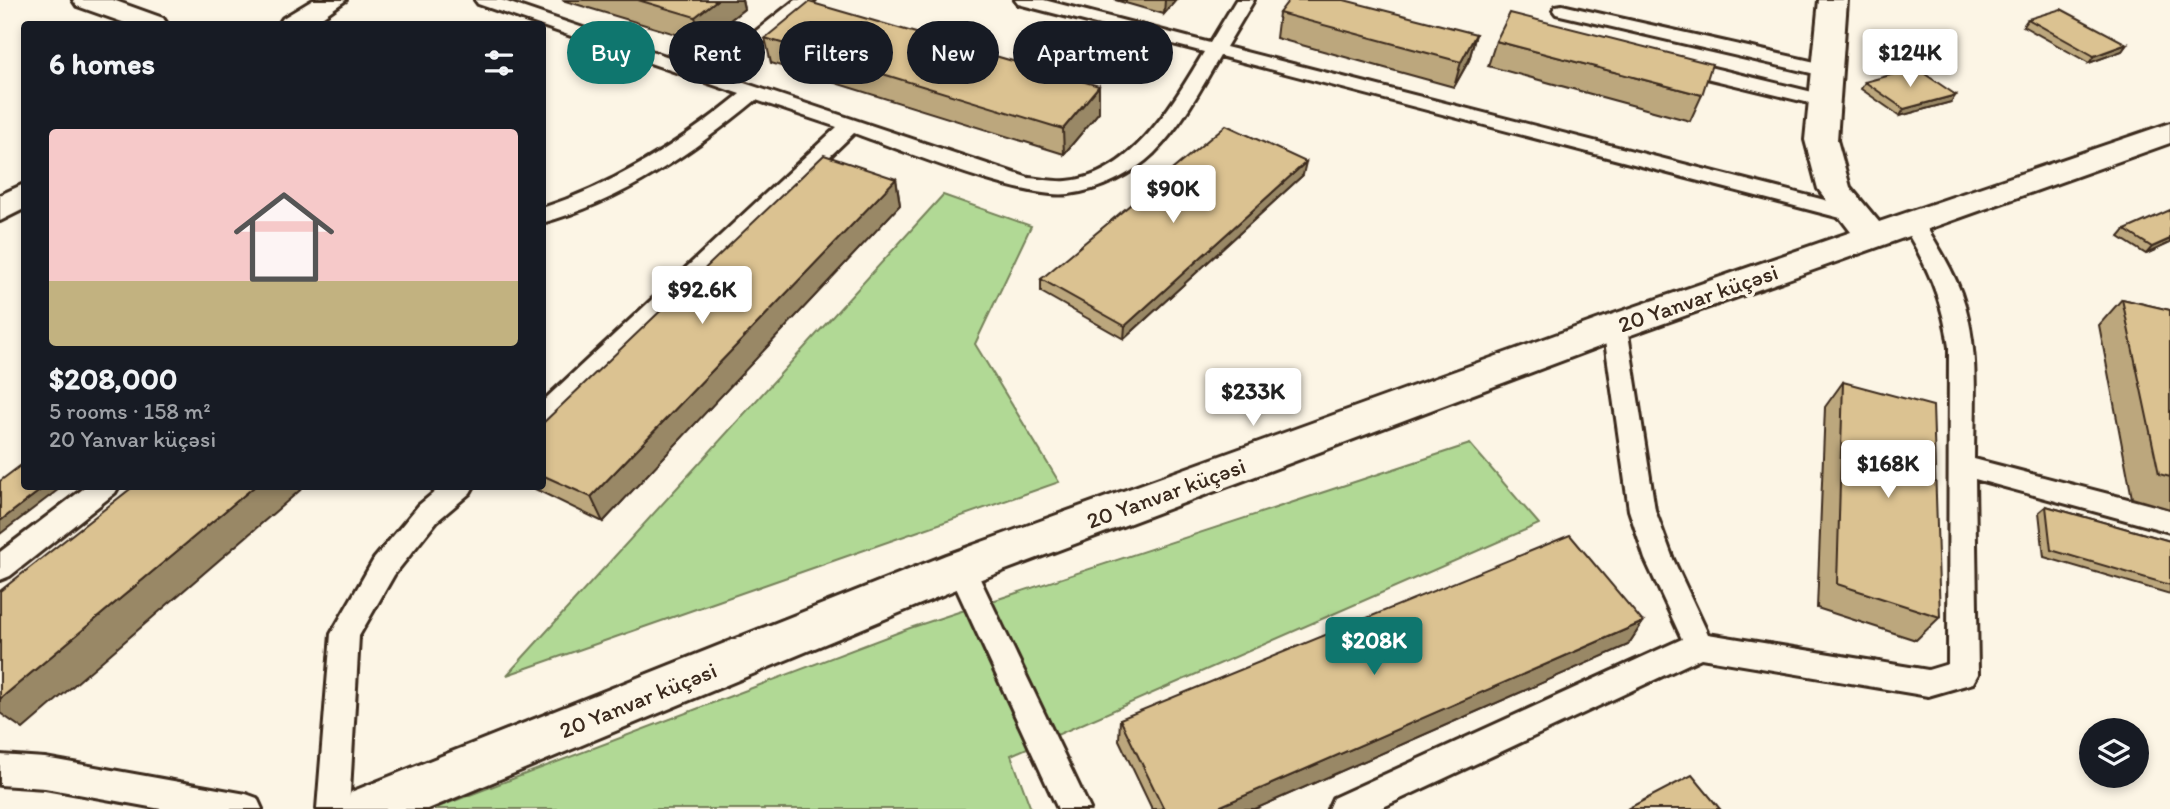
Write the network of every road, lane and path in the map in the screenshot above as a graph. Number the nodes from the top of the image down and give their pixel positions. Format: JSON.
{"nodes":[{"id":1,"x":87,"y":0,"type":"edge"},
{"id":2,"x":332,"y":0,"type":"edge"},
{"id":3,"x":484,"y":0,"type":"edge"},
{"id":4,"x":806,"y":0,"type":"edge"},
{"id":5,"x":1024,"y":0,"type":"edge"},
{"id":6,"x":1245,"y":0,"type":"edge"},
{"id":7,"x":1833,"y":0,"type":"edge"},
{"id":8,"x":1562,"y":10,"type":"dead end"},
{"id":9,"x":145,"y":21,"type":"edge"},
{"id":10,"x":298,"y":21,"type":"edge"},
{"id":11,"x":765,"y":33,"type":"edge"},
{"id":12,"x":1215,"y":50,"type":"junction"},
{"id":13,"x":669,"y":62,"type":"edge"},
{"id":14,"x":1662,"y":62,"type":"edge"},
{"id":15,"x":734,"y":84,"type":"edge"},
{"id":16,"x":1823,"y":85,"type":"junction"},
{"id":17,"x":755,"y":91,"type":"junction"},
{"id":18,"x":851,"y":125,"type":"junction"},
{"id":19,"x":2170,"y":132,"type":"edge"},
{"id":20,"x":21,"y":196,"type":"edge"},
{"id":21,"x":0,"y":210,"type":"edge"},
{"id":22,"x":546,"y":215,"type":"edge"},
{"id":23,"x":1912,"y":222,"type":"junction"},
{"id":24,"x":1862,"y":225,"type":"junction"},
{"id":25,"x":1615,"y":327,"type":"junction"},
{"id":26,"x":546,"y":413,"type":"edge"},
{"id":27,"x":1962,"y":466,"type":"junction"},
{"id":28,"x":101,"y":490,"type":"edge"},
{"id":29,"x":456,"y":490,"type":"edge"},
{"id":30,"x":2170,"y":521,"type":"edge"},
{"id":31,"x":0,"y":568,"type":"edge"},
{"id":32,"x":961,"y":568,"type":"junction"},
{"id":33,"x":1699,"y":645,"type":"junction"},
{"id":34,"x":0,"y":770,"type":"edge"},
{"id":35,"x":246,"y":809,"type":"edge"},
{"id":36,"x":332,"y":809,"type":"edge"},
{"id":37,"x":369,"y":809,"type":"edge"},
{"id":38,"x":1074,"y":809,"type":"edge"},
{"id":39,"x":1344,"y":809,"type":"edge"}],
"edges":[{"from":1,"to":9,"type":"street"},
{"from":2,"to":10,"type":"street"},
{"from":3,"to":13,"type":"lane"},
{"from":4,"to":11,"type":"lane"},
{"from":5,"to":12,"type":"lane"},
{"from":6,"to":12,"type":"lane"},
{"from":7,"to":16,"type":"street"},
{"from":8,"to":16,"type":"lane"},
{"from":12,"to":18,"type":"lane"},
{"from":12,"to":24,"type":"lane"},
{"from":14,"to":16,"type":"lane"},
{"from":15,"to":17,"type":"lane"},
{"from":16,"to":24,"type":"street"},
{"from":17,"to":18,"type":"lane"},
{"from":17,"to":22,"type":"lane"},
{"from":18,"to":26,"type":"lane"},
{"from":19,"to":23,"type":"street","name":"20 Yanvar küçəsi"},
{"from":20,"to":21,"type":"street"},
{"from":23,"to":24,"type":"street","name":"20 Yanvar küçəsi"},
{"from":23,"to":27,"type":"lane"},
{"from":24,"to":25,"type":"street","name":"20 Yanvar küçəsi"},
{"from":25,"to":32,"type":"street","name":"20 Yanvar küçəsi"},
{"from":25,"to":33,"type":"lane"},
{"from":27,"to":30,"type":"lane"},
{"from":27,"to":33,"type":"lane"},
{"from":28,"to":31,"type":"lane"},
{"from":29,"to":36,"type":"lane"},
{"from":32,"to":37,"type":"street","name":"20 Yanvar küçəsi"},
{"from":32,"to":38,"type":"lane"},
{"from":33,"to":39,"type":"lane"},
{"from":34,"to":35,"type":"lane"}]}
